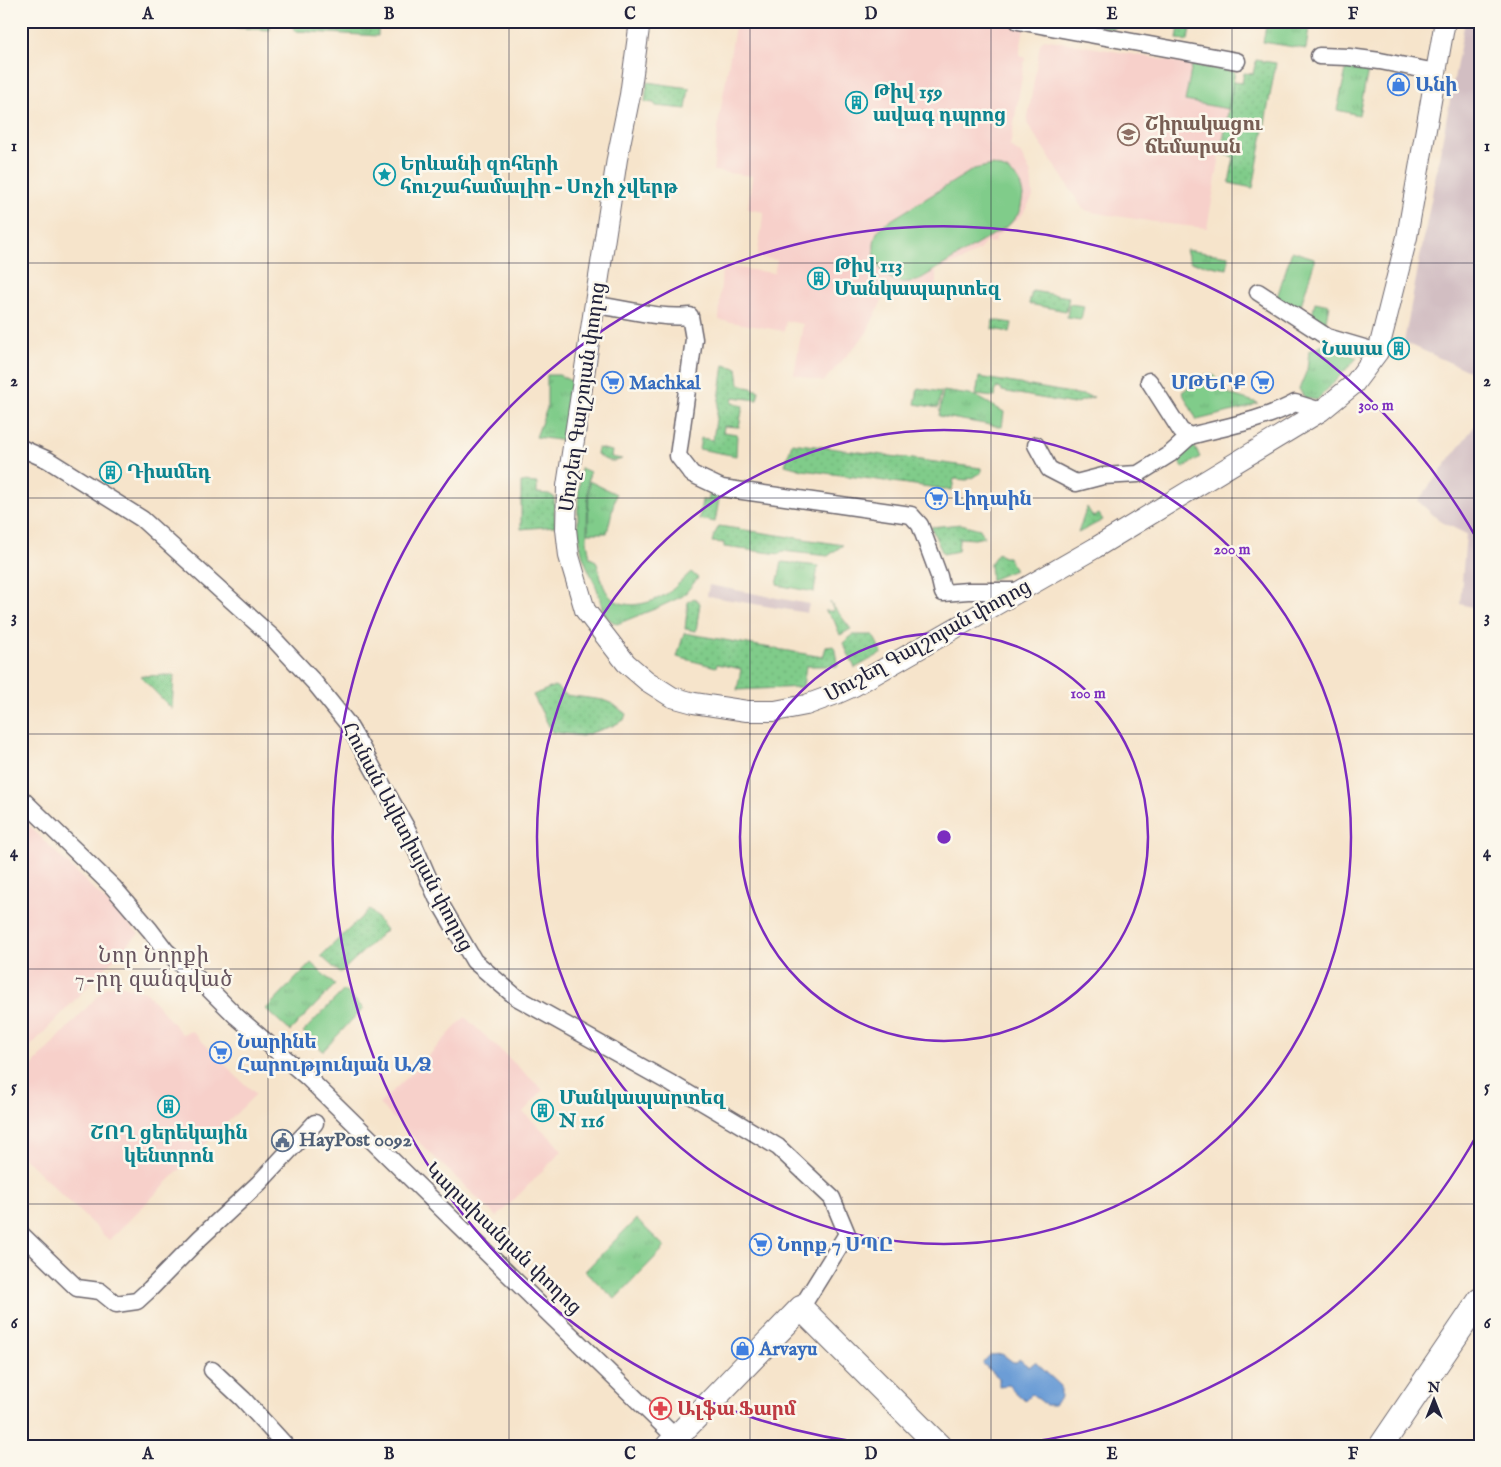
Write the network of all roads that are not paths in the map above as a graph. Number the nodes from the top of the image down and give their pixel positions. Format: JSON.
{"nodes":[{"id":1,"x":640,"y":21,"type":"edge"},
{"id":2,"x":1018,"y":21,"type":"edge"},
{"id":3,"x":1445,"y":21,"type":"edge"},
{"id":4,"x":1318,"y":56,"type":"dead end"},
{"id":5,"x":1237,"y":61,"type":"dead end"},
{"id":6,"x":1436,"y":72,"type":"junction"},
{"id":7,"x":1258,"y":292,"type":"dead end"},
{"id":8,"x":596,"y":305,"type":"junction"},
{"id":9,"x":1378,"y":352,"type":"junction"},
{"id":10,"x":1149,"y":381,"type":"dead end"},
{"id":11,"x":1321,"y":411,"type":"junction"},
{"id":12,"x":1190,"y":436,"type":"junction"},
{"id":13,"x":1036,"y":445,"type":"dead end"},
{"id":14,"x":21,"y":448,"type":"edge"},
{"id":15,"x":1020,"y":591,"type":"junction"},
{"id":16,"x":21,"y":798,"type":"edge"},
{"id":17,"x":315,"y":1124,"type":"dead end"},
{"id":18,"x":21,"y":1234,"type":"edge"},
{"id":19,"x":1480,"y":1300,"type":"edge"},
{"id":20,"x":801,"y":1308,"type":"junction"},
{"id":21,"x":212,"y":1370,"type":"dead end"},
{"id":22,"x":672,"y":1442,"type":"edge"},
{"id":23,"x":286,"y":1446,"type":"edge"},
{"id":24,"x":939,"y":1446,"type":"edge"},
{"id":25,"x":1381,"y":1446,"type":"edge"}],
"edges":[{"from":1,"to":8,"type":"street","name":"Մուշեղ Գալշոյան փողոց"},
{"from":2,"to":5,"type":"street"},
{"from":3,"to":6,"type":"street","name":"Մուշեղ Գալշոյան փողոց"},
{"from":4,"to":6,"type":"street"},
{"from":6,"to":9,"type":"street","name":"Մուշեղ Գալշոյան փողոց"},
{"from":7,"to":9,"type":"street"},
{"from":8,"to":15,"type":"street"},
{"from":8,"to":15,"type":"street","name":"Մուշեղ Գալշոյան փողոց"},
{"from":9,"to":11,"type":"street","name":"Մուշեղ Գալշոյան փողոց"},
{"from":10,"to":12,"type":"street"},
{"from":11,"to":12,"type":"street"},
{"from":11,"to":15,"type":"street","name":"Մուշեղ Գալշոյան փողոց"},
{"from":12,"to":13,"type":"street"},
{"from":14,"to":20,"type":"street","name":"Հունան Ավետիսյան փողոց"},
{"from":16,"to":22,"type":"street","name":"Կարախանյան փողոց"},
{"from":17,"to":18,"type":"street"},
{"from":19,"to":25,"type":"main road"},
{"from":20,"to":22,"type":"main road","name":"Հունան Ավետիսյան փողոց"},
{"from":20,"to":24,"type":"main road"},
{"from":21,"to":23,"type":"street"}]}
